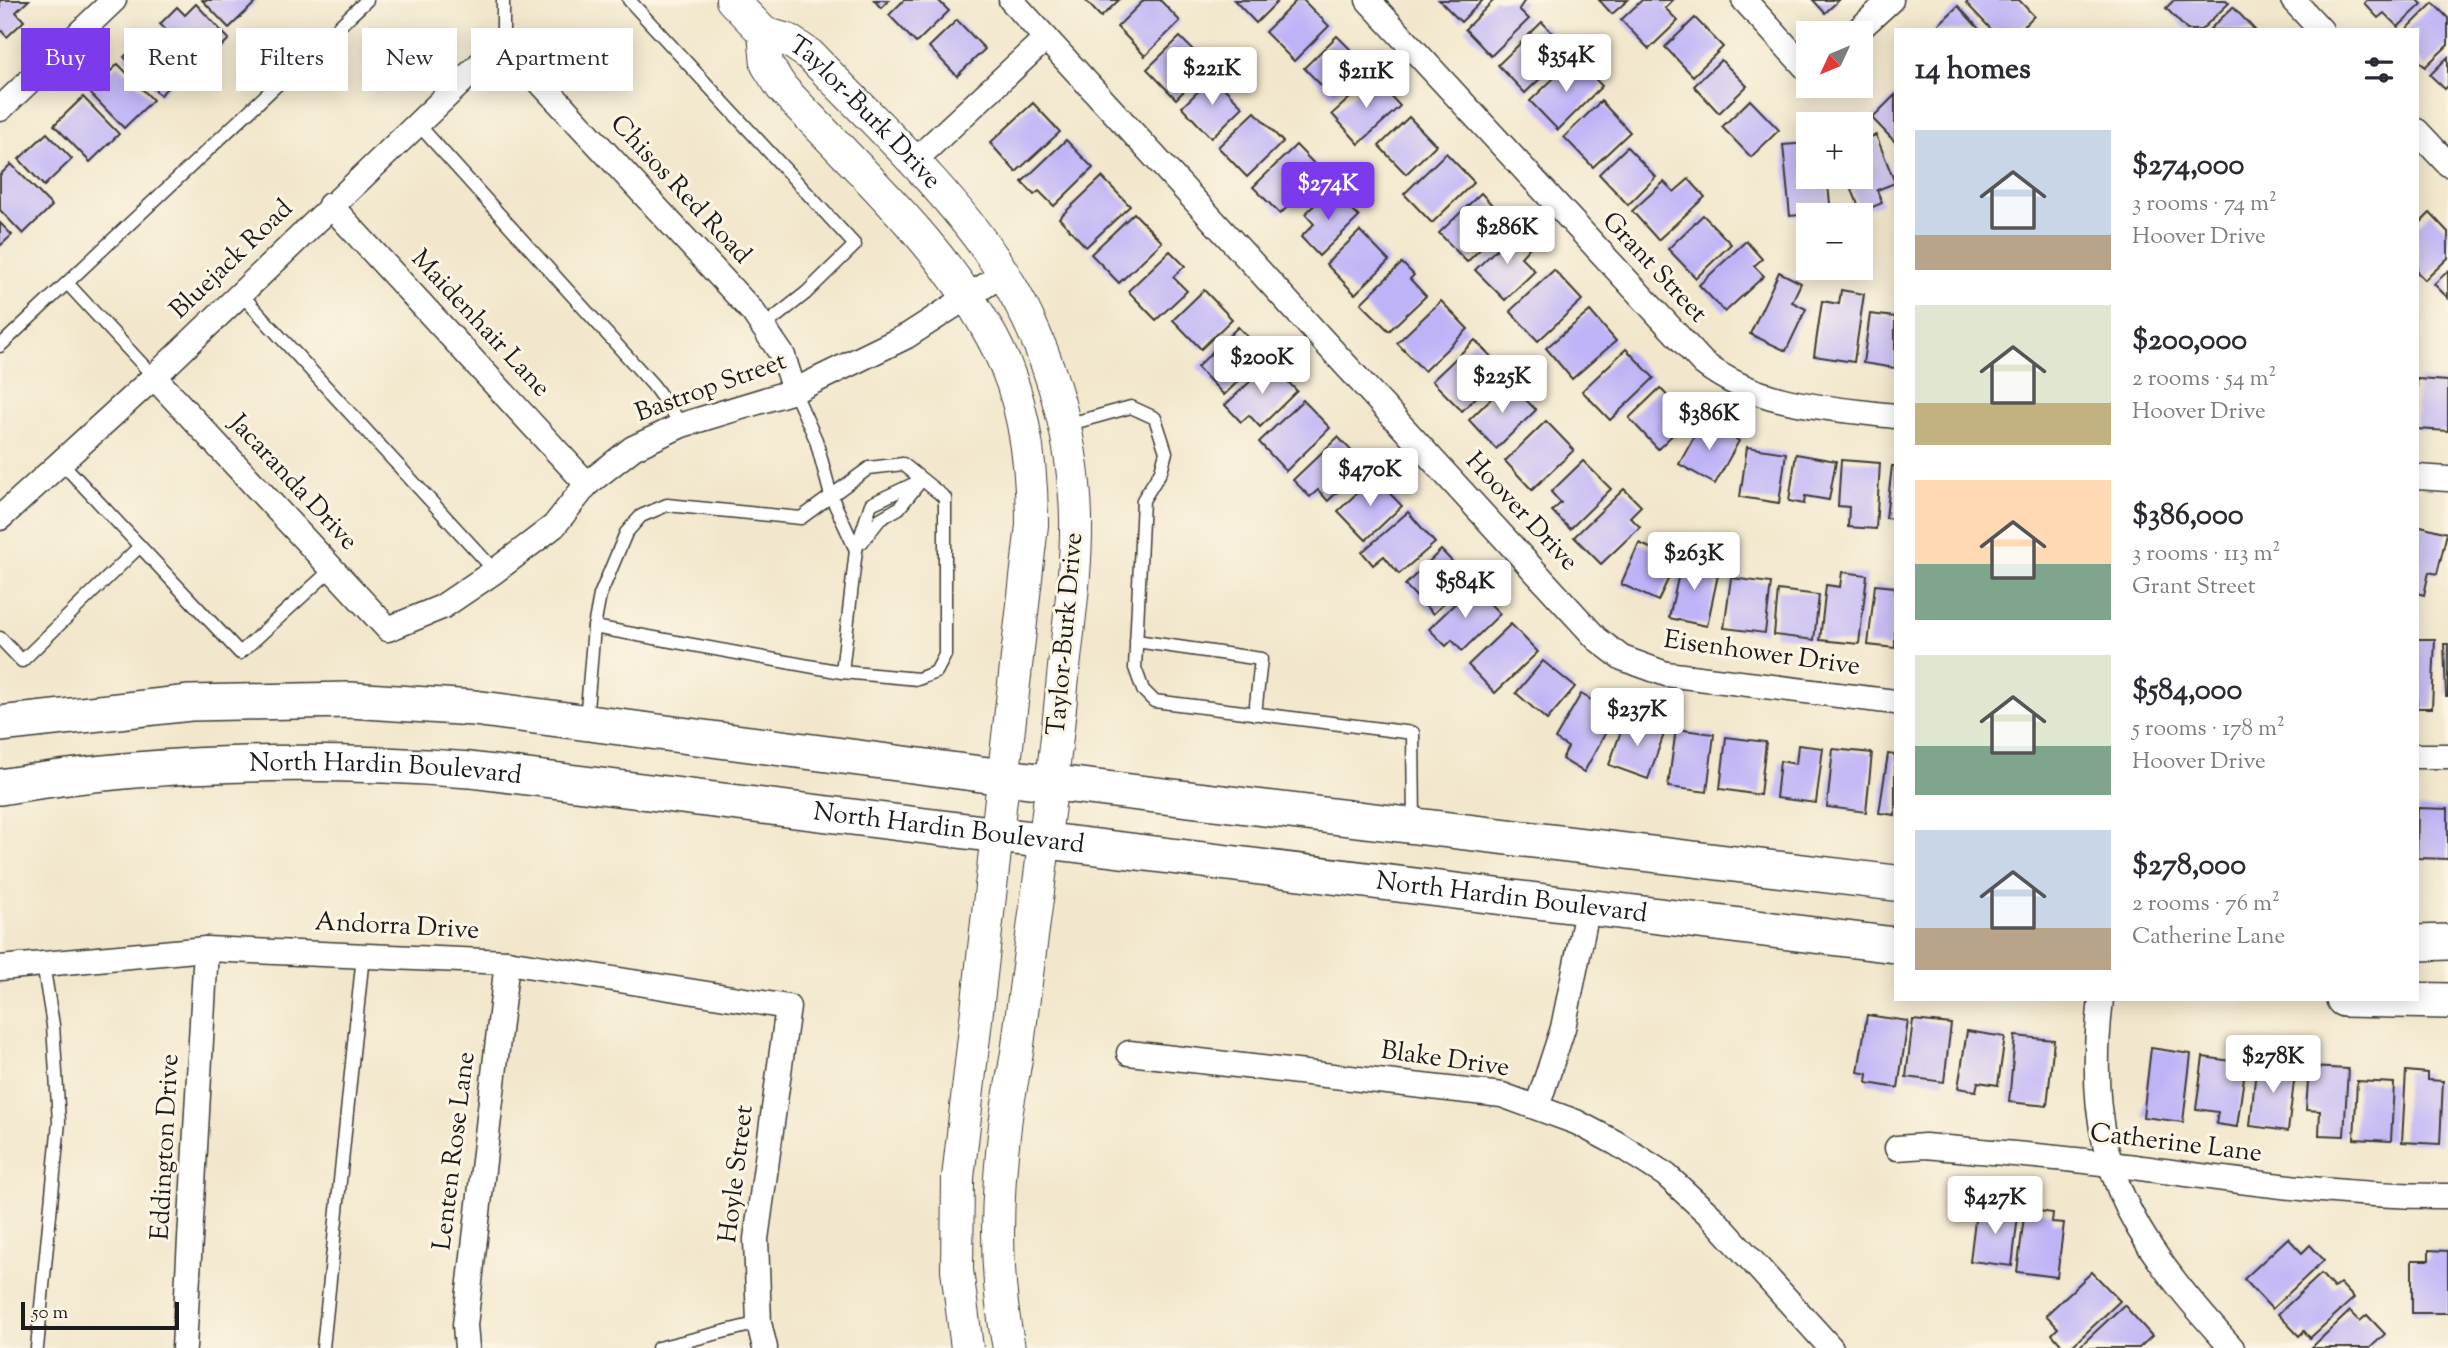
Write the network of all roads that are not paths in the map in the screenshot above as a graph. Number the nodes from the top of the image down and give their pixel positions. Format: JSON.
{"nodes":[{"id":1,"x":114,"y":0,"type":"edge"},
{"id":2,"x":367,"y":0,"type":"edge"},
{"id":3,"x":503,"y":0,"type":"edge"},
{"id":4,"x":629,"y":0,"type":"edge"},
{"id":5,"x":732,"y":0,"type":"edge"},
{"id":6,"x":1011,"y":0,"type":"edge"},
{"id":7,"x":1368,"y":0,"type":"edge"},
{"id":8,"x":1744,"y":0,"type":"edge"},
{"id":9,"x":1891,"y":0,"type":"edge"},
{"id":10,"x":2293,"y":0,"type":"edge"},
{"id":11,"x":1868,"y":21,"type":"edge"},
{"id":12,"x":503,"y":28,"type":"edge"},
{"id":13,"x":2319,"y":28,"type":"edge"},
{"id":14,"x":764,"y":33,"type":"junction"},
{"id":15,"x":1046,"y":38,"type":"junction"},
{"id":16,"x":1796,"y":57,"type":"edge"},
{"id":17,"x":471,"y":72,"type":"edge"},
{"id":18,"x":548,"y":91,"type":"edge"},
{"id":19,"x":0,"y":109,"type":"edge"},
{"id":20,"x":417,"y":123,"type":"junction"},
{"id":21,"x":2419,"y":133,"type":"edge"},
{"id":22,"x":912,"y":163,"type":"junction"},
{"id":23,"x":2448,"y":164,"type":"edge"},
{"id":24,"x":330,"y":205,"type":"junction"},
{"id":25,"x":1003,"y":274,"type":"junction"},
{"id":26,"x":67,"y":283,"type":"junction"},
{"id":27,"x":240,"y":293,"type":"junction"},
{"id":28,"x":968,"y":296,"type":"junction"},
{"id":29,"x":763,"y":327,"type":"junction"},
{"id":30,"x":0,"y":346,"type":"edge"},
{"id":31,"x":154,"y":377,"type":"junction"},
{"id":32,"x":794,"y":391,"type":"junction"},
{"id":33,"x":1894,"y":416,"type":"edge"},
{"id":34,"x":682,"y":425,"type":"junction"},
{"id":35,"x":1064,"y":426,"type":"junction"},
{"id":36,"x":61,"y":462,"type":"junction"},
{"id":37,"x":2419,"y":477,"type":"edge"},
{"id":38,"x":2448,"y":479,"type":"edge"},
{"id":39,"x":922,"y":480,"type":"junction"},
{"id":40,"x":587,"y":484,"type":"junction"},
{"id":41,"x":831,"y":496,"type":"junction"},
{"id":42,"x":0,"y":518,"type":"edge"},
{"id":43,"x":140,"y":546,"type":"junction"},
{"id":44,"x":856,"y":550,"type":"junction"},
{"id":45,"x":332,"y":569,"type":"junction"},
{"id":46,"x":495,"y":571,"type":"junction"},
{"id":47,"x":594,"y":627,"type":"junction"},
{"id":48,"x":388,"y":629,"type":"joint"},
{"id":49,"x":0,"y":638,"type":"edge"},
{"id":50,"x":1136,"y":640,"type":"junction"},
{"id":51,"x":1622,"y":658,"type":"joint"},
{"id":52,"x":842,"y":672,"type":"junction"},
{"id":53,"x":1894,"y":702,"type":"edge"},
{"id":54,"x":1255,"y":714,"type":"junction"},
{"id":55,"x":586,"y":722,"type":"junction"},
{"id":56,"x":0,"y":724,"type":"edge"},
{"id":57,"x":2419,"y":756,"type":"edge"},
{"id":58,"x":2448,"y":756,"type":"edge"},
{"id":59,"x":1004,"y":777,"type":"junction"},
{"id":60,"x":1052,"y":782,"type":"junction"},
{"id":61,"x":0,"y":788,"type":"edge"},
{"id":62,"x":1413,"y":824,"type":"junction"},
{"id":63,"x":998,"y":835,"type":"junction"},
{"id":64,"x":1043,"y":839,"type":"junction"},
{"id":65,"x":1894,"y":883,"type":"edge"},
{"id":66,"x":1588,"y":906,"type":"junction"},
{"id":67,"x":2448,"y":942,"type":"edge"},
{"id":68,"x":2419,"y":943,"type":"edge"},
{"id":69,"x":1894,"y":945,"type":"edge"},
{"id":70,"x":206,"y":948,"type":"junction"},
{"id":71,"x":363,"y":955,"type":"junction"},
{"id":72,"x":507,"y":962,"type":"junction"},
{"id":73,"x":43,"y":964,"type":"junction"},
{"id":74,"x":0,"y":968,"type":"edge"},
{"id":75,"x":2419,"y":1000,"type":"edge"},
{"id":76,"x":2101,"y":1001,"type":"edge"},
{"id":77,"x":2448,"y":1001,"type":"edge"},
{"id":78,"x":788,"y":1007,"type":"joint"},
{"id":79,"x":1129,"y":1053,"type":"dead end"},
{"id":80,"x":1537,"y":1107,"type":"junction"},
{"id":81,"x":1897,"y":1148,"type":"dead end"},
{"id":82,"x":2110,"y":1164,"type":"junction"},
{"id":83,"x":2448,"y":1196,"type":"edge"},
{"id":84,"x":759,"y":1323,"type":"junction"},
{"id":85,"x":37,"y":1348,"type":"edge"},
{"id":86,"x":184,"y":1348,"type":"edge"},
{"id":87,"x":323,"y":1348,"type":"edge"},
{"id":88,"x":467,"y":1348,"type":"edge"},
{"id":89,"x":658,"y":1348,"type":"edge"},
{"id":90,"x":765,"y":1348,"type":"edge"},
{"id":91,"x":967,"y":1348,"type":"edge"},
{"id":92,"x":1009,"y":1348,"type":"edge"},
{"id":93,"x":1831,"y":1348,"type":"edge"},
{"id":94,"x":2232,"y":1348,"type":"edge"}],
"edges":[{"from":1,"to":19,"type":"street"},
{"from":2,"to":26,"type":"lane"},
{"from":3,"to":12,"type":"lane"},
{"from":4,"to":29,"type":"lane"},
{"from":5,"to":14,"type":"street","name":"Taylor-Burk Drive"},
{"from":6,"to":15,"type":"street","name":"Hoover Drive"},
{"from":7,"to":33,"type":"street","name":"Grant Street"},
{"from":8,"to":16,"type":"street"},
{"from":9,"to":11,"type":"street"},
{"from":10,"to":13,"type":"street"},
{"from":14,"to":22,"type":"street","name":"Taylor-Burk Drive"},
{"from":14,"to":28,"type":"street","name":"Taylor-Burk Drive"},
{"from":15,"to":22,"type":"street"},
{"from":15,"to":51,"type":"street","name":"Hoover Drive"},
{"from":17,"to":20,"type":"street","name":"Bluejack Road"},
{"from":18,"to":29,"type":"street","name":"Chisos Red Road"},
{"from":20,"to":24,"type":"street","name":"Bluejack Road"},
{"from":20,"to":34,"type":"lane"},
{"from":21,"to":23,"type":"street"},
{"from":22,"to":25,"type":"street","name":"Taylor-Burk Drive"},
{"from":24,"to":27,"type":"street","name":"Bluejack Road"},
{"from":24,"to":40,"type":"street","name":"Maidenhair Lane"},
{"from":25,"to":28,"type":"street","name":"Bastrop Street"},
{"from":25,"to":35,"type":"street","name":"Taylor-Burk Drive"},
{"from":26,"to":30,"type":"lane"},
{"from":26,"to":31,"type":"lane"},
{"from":27,"to":31,"type":"street","name":"Bluejack Road"},
{"from":27,"to":46,"type":"lane"},
{"from":28,"to":32,"type":"street","name":"Bastrop Street"},
{"from":28,"to":59,"type":"street","name":"Taylor-Burk Drive"},
{"from":29,"to":32,"type":"street","name":"Chisos Red Road"},
{"from":31,"to":36,"type":"street","name":"Bluejack Road"},
{"from":31,"to":45,"type":"street","name":"Jacaranda Drive"},
{"from":32,"to":34,"type":"street","name":"Bastrop Street"},
{"from":32,"to":41,"type":"lane"},
{"from":34,"to":40,"type":"street","name":"Bastrop Street"},
{"from":35,"to":50,"type":"lane"},
{"from":35,"to":60,"type":"street","name":"Taylor-Burk Drive"},
{"from":36,"to":42,"type":"street","name":"Bluejack Road"},
{"from":36,"to":43,"type":"lane"},
{"from":37,"to":38,"type":"street"},
{"from":39,"to":41,"type":"lane"},
{"from":39,"to":44,"type":"lane"},
{"from":39,"to":52,"type":"lane"},
{"from":40,"to":46,"type":"street","name":"Bastrop Street"},
{"from":41,"to":44,"type":"lane"},
{"from":41,"to":47,"type":"lane"},
{"from":43,"to":45,"type":"lane"},
{"from":43,"to":49,"type":"lane"},
{"from":44,"to":52,"type":"lane"},
{"from":45,"to":48,"type":"street","name":"Jacaranda Drive"},
{"from":46,"to":48,"type":"street","name":"Bastrop Street"},
{"from":47,"to":52,"type":"lane"},
{"from":47,"to":55,"type":"lane"},
{"from":50,"to":54,"type":"lane"},
{"from":50,"to":54,"type":"lane"},
{"from":51,"to":53,"type":"street","name":"Eisenhower Drive"},
{"from":54,"to":62,"type":"lane"},
{"from":55,"to":56,"type":"main road"},
{"from":55,"to":59,"type":"main road"},
{"from":57,"to":58,"type":"street"},
{"from":59,"to":60,"type":"main road"},
{"from":59,"to":63,"type":"street","name":"Taylor-Burk Drive"},
{"from":60,"to":62,"type":"main road"},
{"from":60,"to":64,"type":"street","name":"Taylor-Burk Drive"},
{"from":61,"to":63,"type":"main road","name":"North Hardin Boulevard"},
{"from":62,"to":65,"type":"main road"},
{"from":63,"to":64,"type":"main road","name":"North Hardin Boulevard"},
{"from":63,"to":91,"type":"street","name":"Taylor-Burk Drive"},
{"from":64,"to":66,"type":"main road","name":"North Hardin Boulevard"},
{"from":64,"to":92,"type":"street","name":"Taylor-Burk Drive"},
{"from":66,"to":69,"type":"main road","name":"North Hardin Boulevard"},
{"from":66,"to":80,"type":"street"},
{"from":67,"to":68,"type":"main road"},
{"from":70,"to":71,"type":"street","name":"Andorra Drive"},
{"from":70,"to":73,"type":"street","name":"Andorra Drive"},
{"from":70,"to":86,"type":"street","name":"Eddington Drive"},
{"from":71,"to":72,"type":"street","name":"Andorra Drive"},
{"from":71,"to":87,"type":"lane"},
{"from":72,"to":78,"type":"street","name":"Andorra Drive"},
{"from":72,"to":88,"type":"street","name":"Lenten Rose Lane"},
{"from":73,"to":74,"type":"street","name":"Andorra Drive"},
{"from":73,"to":85,"type":"lane"},
{"from":75,"to":77,"type":"main road"},
{"from":76,"to":82,"type":"street"},
{"from":78,"to":84,"type":"street","name":"Hoyle Street"},
{"from":79,"to":80,"type":"street","name":"Blake Drive"},
{"from":80,"to":93,"type":"street","name":"Blake Drive"},
{"from":81,"to":82,"type":"street","name":"Catherine Lane"},
{"from":82,"to":83,"type":"street","name":"Catherine Lane"},
{"from":82,"to":94,"type":"street"},
{"from":84,"to":89,"type":"lane"},
{"from":84,"to":90,"type":"street","name":"Hoyle Street"}]}
